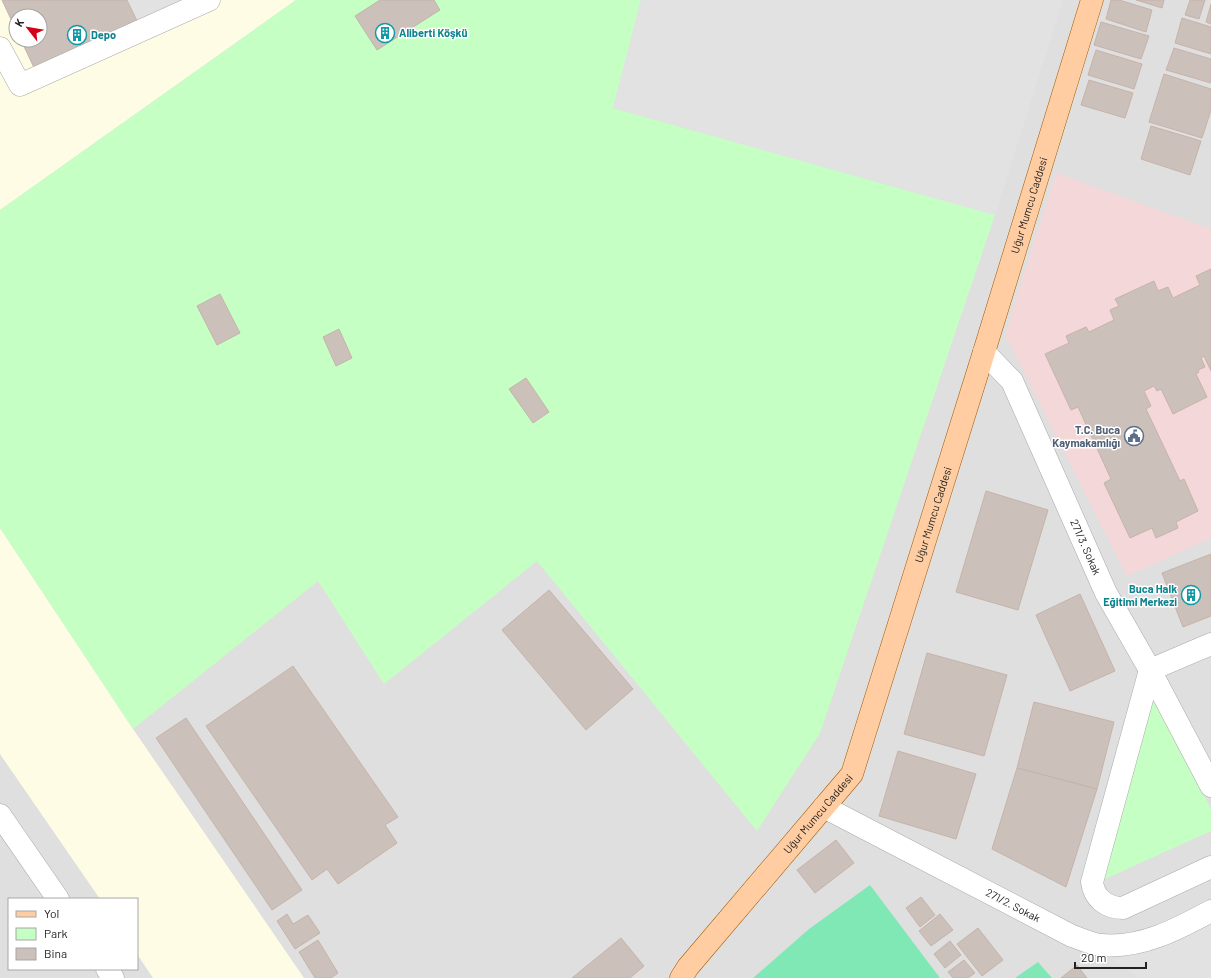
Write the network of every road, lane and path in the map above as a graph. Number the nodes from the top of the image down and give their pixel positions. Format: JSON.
{"nodes":[{"id":1,"x":209,"y":0,"type":"edge"},
{"id":2,"x":1092,"y":0,"type":"edge"},
{"id":3,"x":0,"y":48,"type":"edge"},
{"id":4,"x":984,"y":352,"type":"junction"},
{"id":5,"x":1211,"y":644,"type":"edge"},
{"id":6,"x":1150,"y":670,"type":"junction"},
{"id":7,"x":1211,"y":786,"type":"edge"},
{"id":8,"x":824,"y":806,"type":"junction"},
{"id":9,"x":0,"y":815,"type":"edge"},
{"id":10,"x":1211,"y":867,"type":"edge"},
{"id":11,"x":57,"y":898,"type":"edge"},
{"id":12,"x":1211,"y":911,"type":"edge"},
{"id":13,"x":688,"y":974,"type":"edge"}],
"edges":[{"from":1,"to":3,"type":"street"},
{"from":2,"to":4,"type":"main road","name":"Uğur Mumcu Caddesi"},
{"from":4,"to":6,"type":"street","name":"271/3. Sokak"},
{"from":4,"to":8,"type":"main road","name":"Uğur Mumcu Caddesi"},
{"from":5,"to":6,"type":"street"},
{"from":6,"to":7,"type":"street","name":"271/3. Sokak"},
{"from":6,"to":10,"type":"street"},
{"from":8,"to":12,"type":"street","name":"271/2. Sokak"},
{"from":8,"to":13,"type":"main road","name":"Uğur Mumcu Caddesi"},
{"from":9,"to":11,"type":"street"}]}
